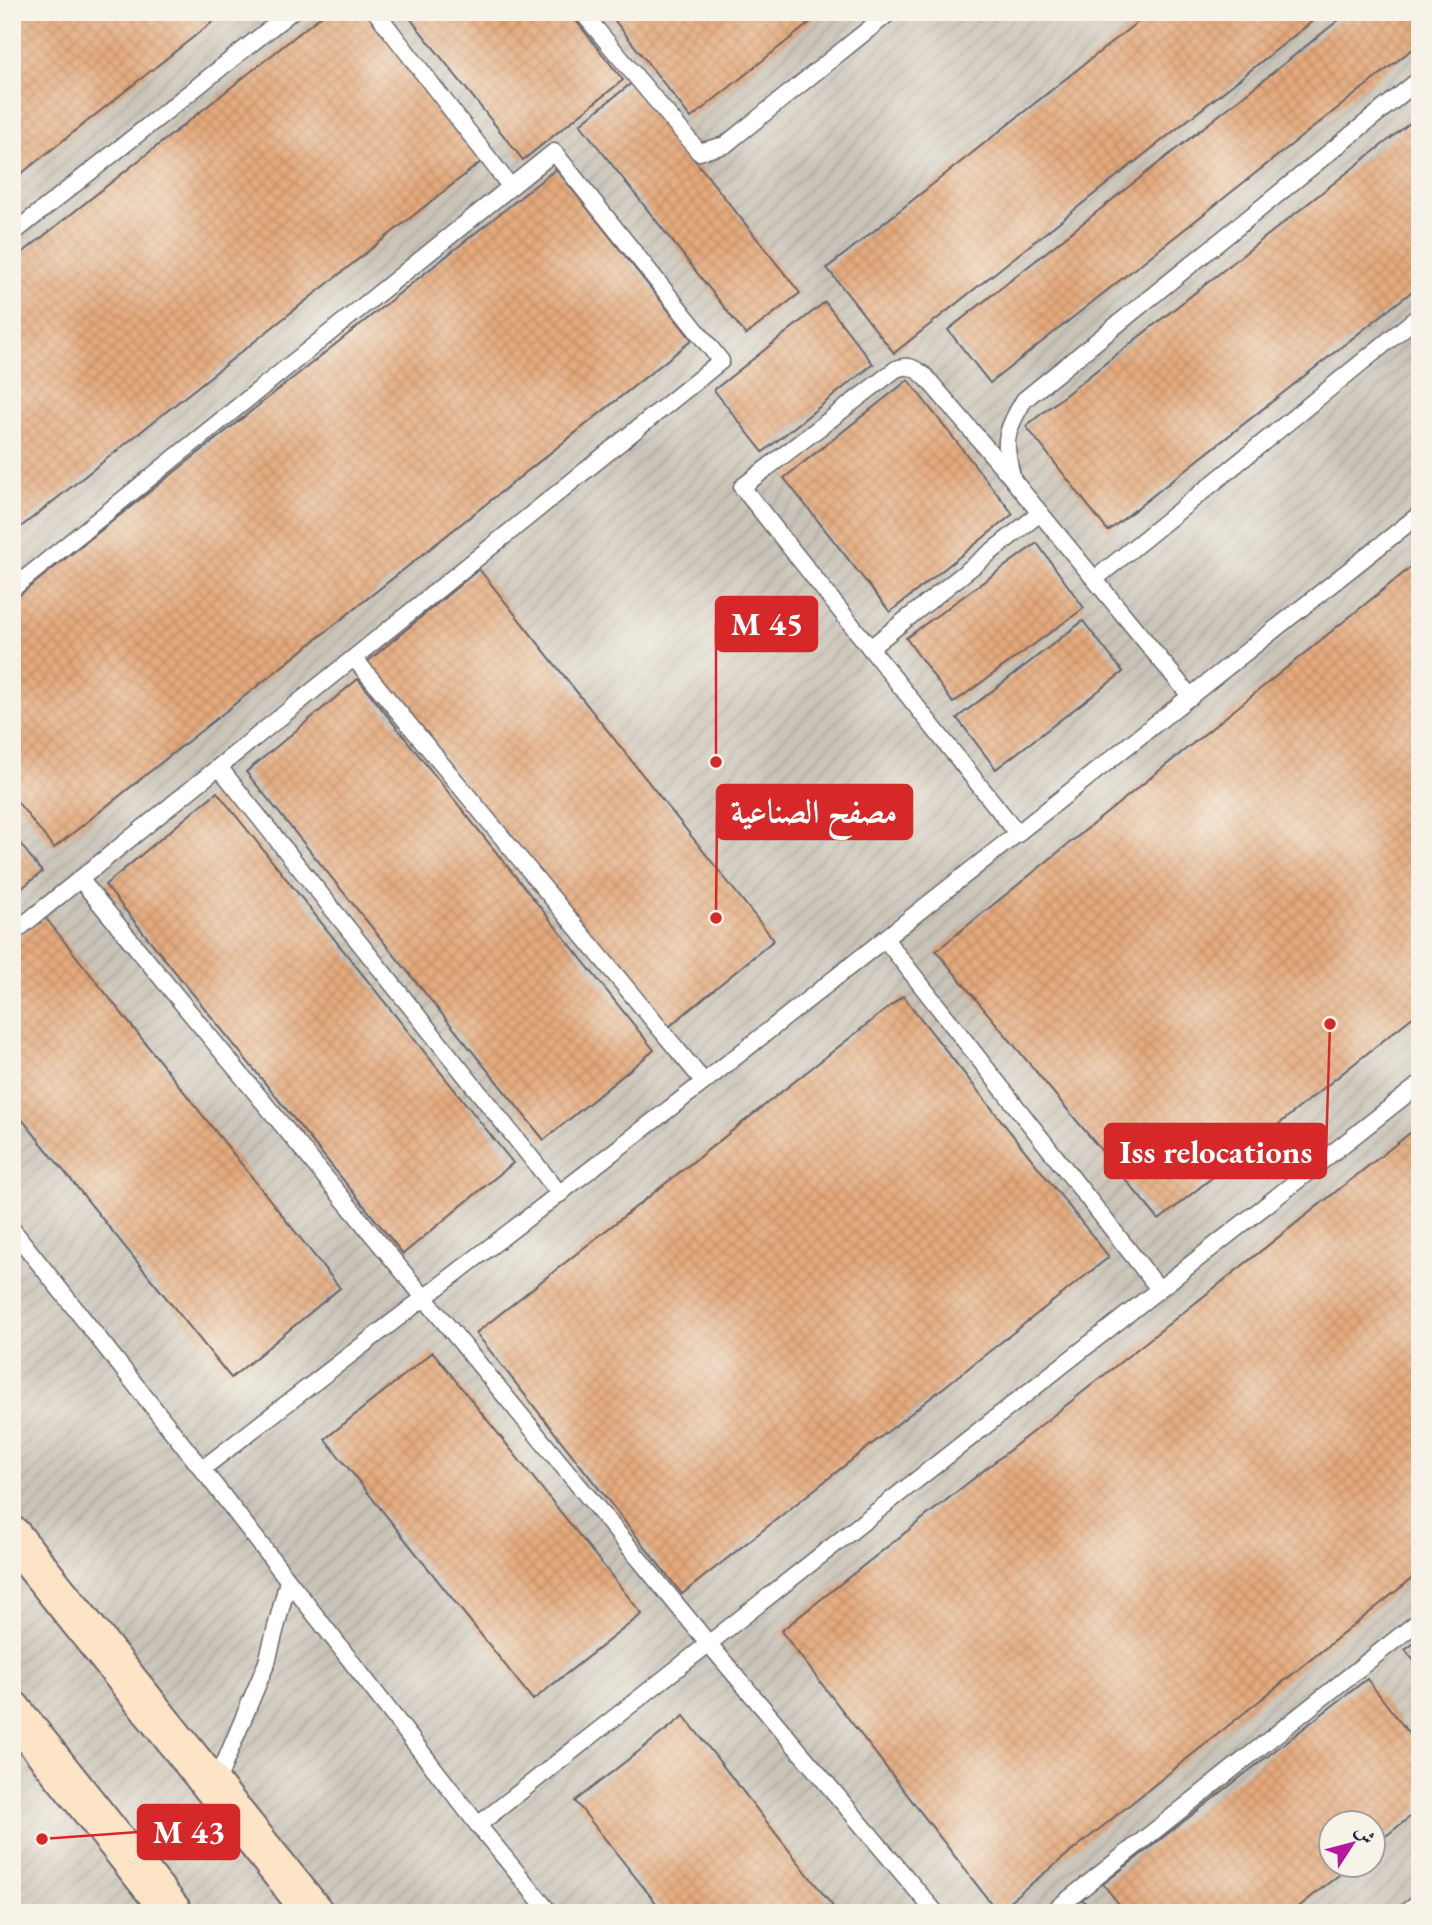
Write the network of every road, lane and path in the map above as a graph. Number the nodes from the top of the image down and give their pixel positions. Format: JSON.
{"nodes":[{"id":1,"x":291,"y":12,"type":"edge"},
{"id":2,"x":376,"y":12,"type":"edge"},
{"id":3,"x":582,"y":12,"type":"edge"},
{"id":4,"x":890,"y":12,"type":"edge"},
{"id":5,"x":1420,"y":79,"type":"edge"},
{"id":6,"x":510,"y":186,"type":"junction"},
{"id":7,"x":12,"y":234,"type":"edge"},
{"id":8,"x":1420,"y":315,"type":"edge"},
{"id":9,"x":1013,"y":480,"type":"junction"},
{"id":10,"x":1040,"y":513,"type":"junction"},
{"id":11,"x":1420,"y":514,"type":"edge"},
{"id":12,"x":1095,"y":579,"type":"junction"},
{"id":13,"x":12,"y":589,"type":"edge"},
{"id":14,"x":870,"y":648,"type":"junction"},
{"id":15,"x":354,"y":658,"type":"junction"},
{"id":16,"x":1191,"y":697,"type":"junction"},
{"id":17,"x":219,"y":767,"type":"junction"},
{"id":18,"x":1018,"y":834,"type":"junction"},
{"id":19,"x":80,"y":879,"type":"junction"},
{"id":20,"x":12,"y":934,"type":"edge"},
{"id":21,"x":886,"y":939,"type":"junction"},
{"id":22,"x":704,"y":1082,"type":"junction"},
{"id":23,"x":1420,"y":1083,"type":"edge"},
{"id":24,"x":560,"y":1194,"type":"junction"},
{"id":25,"x":12,"y":1229,"type":"edge"},
{"id":26,"x":1159,"y":1289,"type":"junction"},
{"id":27,"x":424,"y":1298,"type":"junction"},
{"id":28,"x":202,"y":1468,"type":"junction"},
{"id":29,"x":12,"y":1536,"type":"edge"},
{"id":30,"x":288,"y":1581,"type":"junction"},
{"id":31,"x":1420,"y":1620,"type":"edge"},
{"id":32,"x":709,"y":1644,"type":"junction"},
{"id":33,"x":12,"y":1710,"type":"edge"},
{"id":34,"x":214,"y":1788,"type":"junction"},
{"id":35,"x":478,"y":1825,"type":"junction"},
{"id":36,"x":1420,"y":1901,"type":"edge"},
{"id":37,"x":173,"y":1913,"type":"edge"},
{"id":38,"x":314,"y":1913,"type":"edge"},
{"id":39,"x":550,"y":1913,"type":"edge"},
{"id":40,"x":936,"y":1913,"type":"edge"},
{"id":41,"x":1051,"y":1913,"type":"edge"},
{"id":42,"x":1405,"y":1913,"type":"edge"}],
"edges":[{"from":1,"to":7,"type":"lane"},
{"from":2,"to":6,"type":"lane"},
{"from":3,"to":4,"type":"lane"},
{"from":5,"to":9,"type":"lane"},
{"from":6,"to":13,"type":"lane"},
{"from":6,"to":15,"type":"lane"},
{"from":8,"to":12,"type":"lane"},
{"from":9,"to":10,"type":"lane"},
{"from":9,"to":14,"type":"lane"},
{"from":10,"to":12,"type":"lane"},
{"from":10,"to":14,"type":"lane"},
{"from":11,"to":16,"type":"lane"},
{"from":12,"to":16,"type":"lane"},
{"from":14,"to":18,"type":"lane"},
{"from":15,"to":17,"type":"lane"},
{"from":15,"to":22,"type":"lane"},
{"from":16,"to":18,"type":"lane"},
{"from":17,"to":19,"type":"lane"},
{"from":17,"to":24,"type":"lane"},
{"from":18,"to":21,"type":"lane"},
{"from":19,"to":20,"type":"lane"},
{"from":19,"to":27,"type":"lane"},
{"from":21,"to":22,"type":"lane"},
{"from":21,"to":26,"type":"lane"},
{"from":22,"to":24,"type":"lane"},
{"from":23,"to":26,"type":"lane"},
{"from":24,"to":27,"type":"lane"},
{"from":25,"to":28,"type":"lane"},
{"from":26,"to":32,"type":"lane"},
{"from":27,"to":28,"type":"lane"},
{"from":27,"to":32,"type":"lane"},
{"from":28,"to":30,"type":"lane"},
{"from":29,"to":34,"type":"main road"},
{"from":30,"to":34,"type":"lane"},
{"from":30,"to":35,"type":"lane"},
{"from":31,"to":41,"type":"lane"},
{"from":32,"to":35,"type":"lane"},
{"from":32,"to":40,"type":"lane"},
{"from":33,"to":37,"type":"main road"},
{"from":34,"to":38,"type":"main road"},
{"from":35,"to":39,"type":"lane"},
{"from":36,"to":42,"type":"lane"}]}
